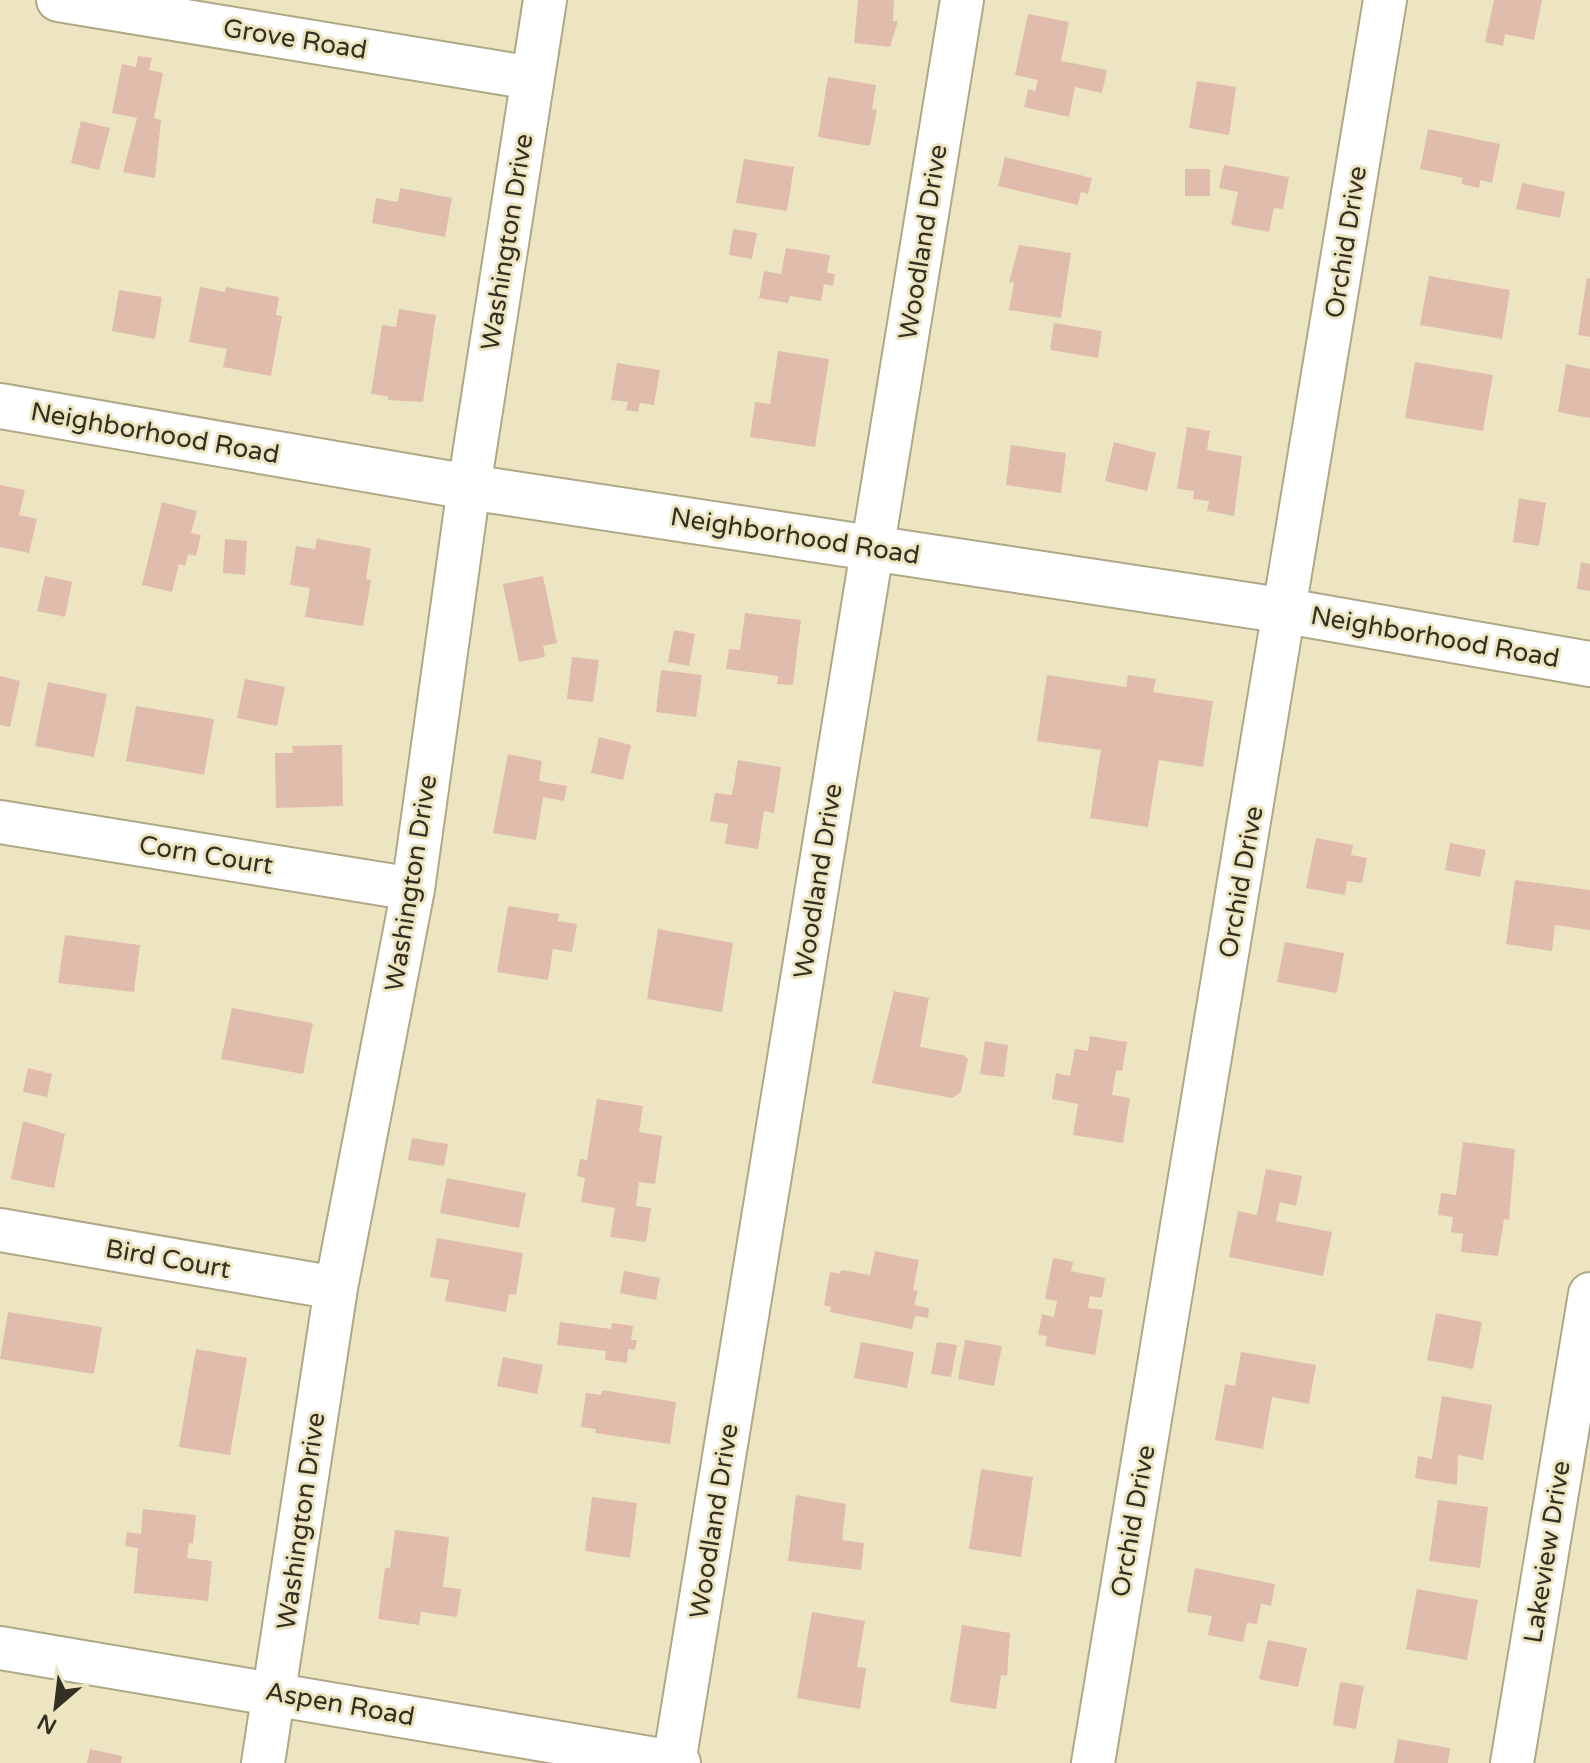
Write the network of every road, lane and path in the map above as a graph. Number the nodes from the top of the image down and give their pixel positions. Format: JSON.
{"nodes":[{"id":1,"x":58,"y":0,"type":"edge"},
{"id":2,"x":545,"y":0,"type":"edge"},
{"id":3,"x":962,"y":0,"type":"edge"},
{"id":4,"x":1385,"y":0,"type":"edge"},
{"id":5,"x":532,"y":78,"type":"junction"},
{"id":6,"x":0,"y":406,"type":"edge"},
{"id":7,"x":469,"y":487,"type":"junction"},
{"id":8,"x":873,"y":548,"type":"junction"},
{"id":9,"x":1286,"y":611,"type":"junction"},
{"id":10,"x":1590,"y":664,"type":"edge"},
{"id":11,"x":0,"y":822,"type":"edge"},
{"id":12,"x":413,"y":889,"type":"junction"},
{"id":13,"x":0,"y":1230,"type":"edge"},
{"id":14,"x":336,"y":1288,"type":"junction"},
{"id":15,"x":1590,"y":1294,"type":"edge"},
{"id":16,"x":0,"y":1648,"type":"edge"},
{"id":17,"x":276,"y":1693,"type":"junction"},
{"id":18,"x":263,"y":1763,"type":"edge"},
{"id":19,"x":676,"y":1763,"type":"edge"},
{"id":20,"x":1093,"y":1763,"type":"edge"},
{"id":21,"x":1512,"y":1763,"type":"edge"}],
"edges":[{"from":1,"to":5,"type":"street","name":"Grove Road"},
{"from":2,"to":5,"type":"street","name":"Washington Drive"},
{"from":3,"to":8,"type":"street","name":"Woodland Drive"},
{"from":4,"to":9,"type":"street","name":"Orchid Drive"},
{"from":5,"to":7,"type":"street","name":"Washington Drive"},
{"from":6,"to":7,"type":"street","name":"Neighborhood Road"},
{"from":7,"to":8,"type":"street","name":"Neighborhood Road"},
{"from":7,"to":12,"type":"street","name":"Washington Drive"},
{"from":8,"to":9,"type":"street","name":"Neighborhood Road"},
{"from":8,"to":19,"type":"street","name":"Woodland Drive"},
{"from":9,"to":10,"type":"street","name":"Neighborhood Road"},
{"from":9,"to":20,"type":"street","name":"Orchid Drive"},
{"from":11,"to":12,"type":"street","name":"Corn Court"},
{"from":12,"to":14,"type":"street","name":"Washington Drive"},
{"from":13,"to":14,"type":"street","name":"Bird Court"},
{"from":14,"to":17,"type":"street","name":"Washington Drive"},
{"from":15,"to":21,"type":"street","name":"Lakeview Drive"},
{"from":16,"to":17,"type":"street","name":"Aspen Road"},
{"from":17,"to":18,"type":"street","name":"Washington Drive"},
{"from":17,"to":19,"type":"street","name":"Aspen Road"}]}
